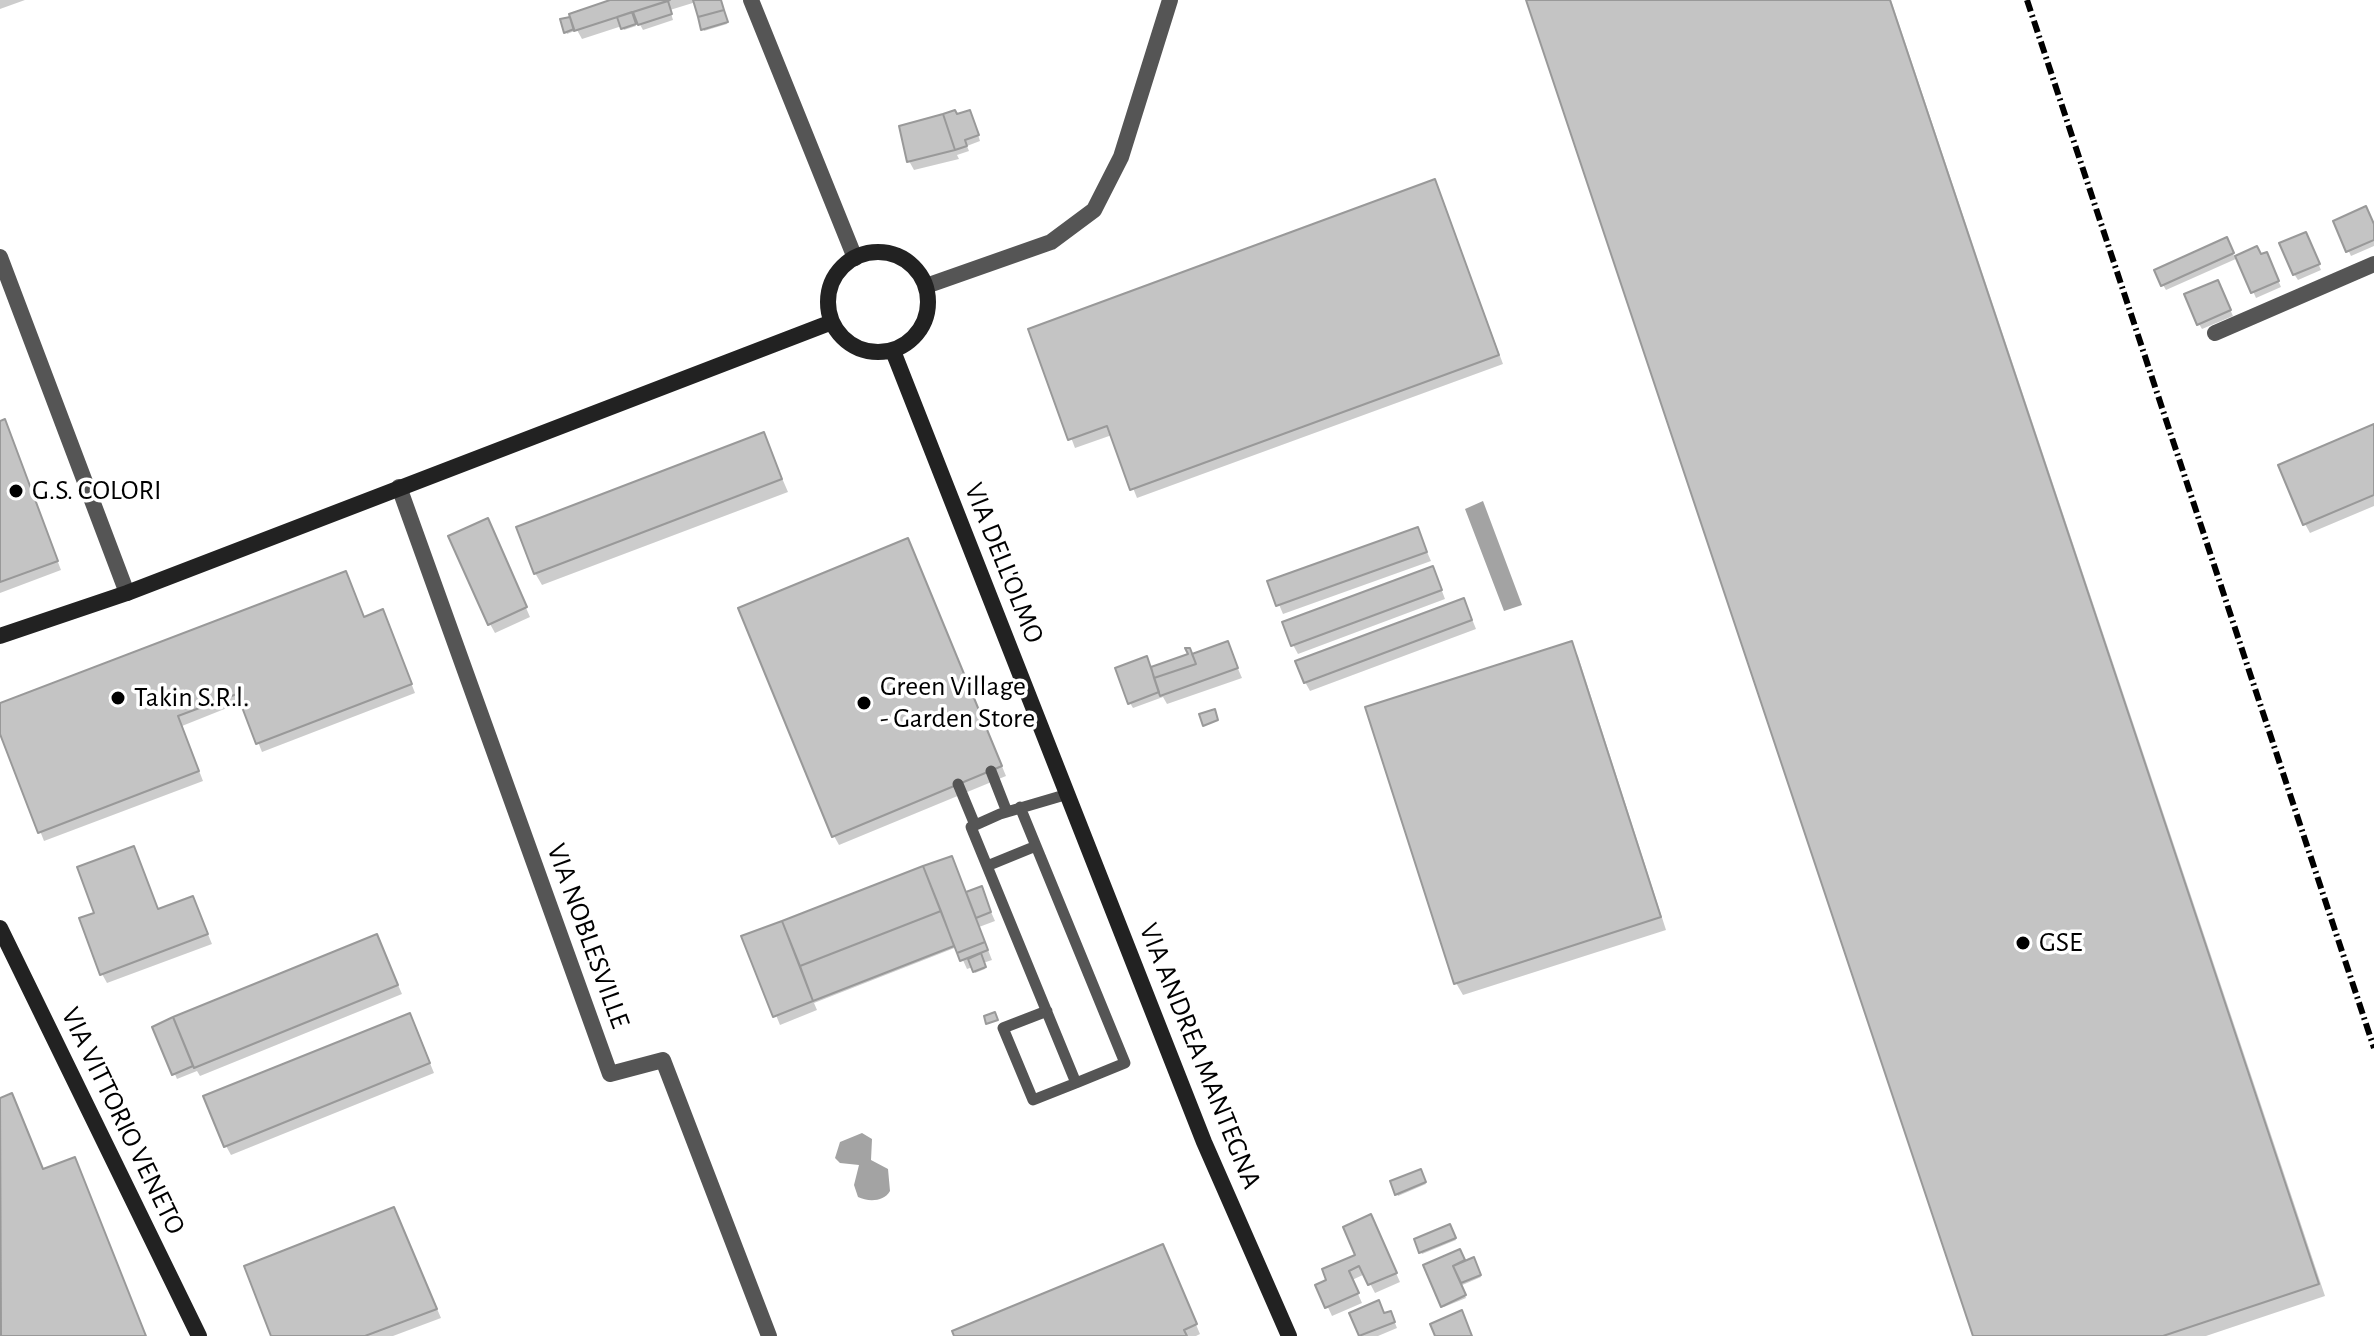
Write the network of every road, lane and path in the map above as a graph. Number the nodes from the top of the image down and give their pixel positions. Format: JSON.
{"nodes":[{"id":1,"x":751,"y":0,"type":"edge"},
{"id":2,"x":762,"y":0,"type":"edge"},
{"id":3,"x":1170,"y":0,"type":"edge"},
{"id":4,"x":758,"y":23,"type":"junction"},
{"id":5,"x":0,"y":257,"type":"edge"},
{"id":6,"x":855,"y":258,"type":"junction"},
{"id":7,"x":2374,"y":264,"type":"edge"},
{"id":8,"x":926,"y":286,"type":"junction"},
{"id":9,"x":832,"y":322,"type":"junction"},
{"id":10,"x":2215,"y":333,"type":"dead end"},
{"id":11,"x":893,"y":351,"type":"junction"},
{"id":12,"x":399,"y":487,"type":"junction"},
{"id":13,"x":127,"y":593,"type":"junction"},
{"id":14,"x":0,"y":636,"type":"edge"},
{"id":15,"x":991,"y":771,"type":"dead end"},
{"id":16,"x":958,"y":784,"type":"dead end"},
{"id":17,"x":1068,"y":794,"type":"junction"},
{"id":18,"x":1020,"y":807,"type":"junction"},
{"id":19,"x":1007,"y":812,"type":"junction"},
{"id":20,"x":975,"y":825,"type":"junction"},
{"id":21,"x":1036,"y":846,"type":"junction"},
{"id":22,"x":987,"y":866,"type":"junction"},
{"id":23,"x":0,"y":928,"type":"edge"},
{"id":24,"x":1047,"y":1011,"type":"junction"},
{"id":25,"x":1076,"y":1083,"type":"junction"},
{"id":26,"x":199,"y":1336,"type":"edge"},
{"id":27,"x":769,"y":1336,"type":"edge"},
{"id":28,"x":1289,"y":1336,"type":"edge"}],
"edges":[{"from":1,"to":4,"type":"street"},
{"from":2,"to":4,"type":"street"},
{"from":3,"to":8,"type":"street"},
{"from":4,"to":6,"type":"street"},
{"from":5,"to":13,"type":"street"},
{"from":6,"to":8,"type":"main road"},
{"from":6,"to":9,"type":"main road"},
{"from":7,"to":10,"type":"street"},
{"from":8,"to":11,"type":"main road"},
{"from":9,"to":11,"type":"main road"},
{"from":9,"to":12,"type":"main road"},
{"from":11,"to":17,"type":"main road","name":"VIA DELL'OLMO"},
{"from":12,"to":13,"type":"main road"},
{"from":12,"to":27,"type":"street","name":"VIA NOBLESVILLE"},
{"from":13,"to":14,"type":"main road"},
{"from":15,"to":19,"type":"lane"},
{"from":16,"to":20,"type":"lane"},
{"from":17,"to":18,"type":"lane"},
{"from":17,"to":28,"type":"main road","name":"VIA ANDREA MANTEGNA"},
{"from":18,"to":19,"type":"lane"},
{"from":18,"to":21,"type":"lane"},
{"from":19,"to":20,"type":"lane"},
{"from":20,"to":22,"type":"lane"},
{"from":21,"to":22,"type":"lane"},
{"from":21,"to":25,"type":"lane"},
{"from":22,"to":24,"type":"lane"},
{"from":23,"to":26,"type":"main road","name":"VIA VITTORIO VENETO"},
{"from":24,"to":25,"type":"lane"},
{"from":24,"to":25,"type":"lane"}]}
